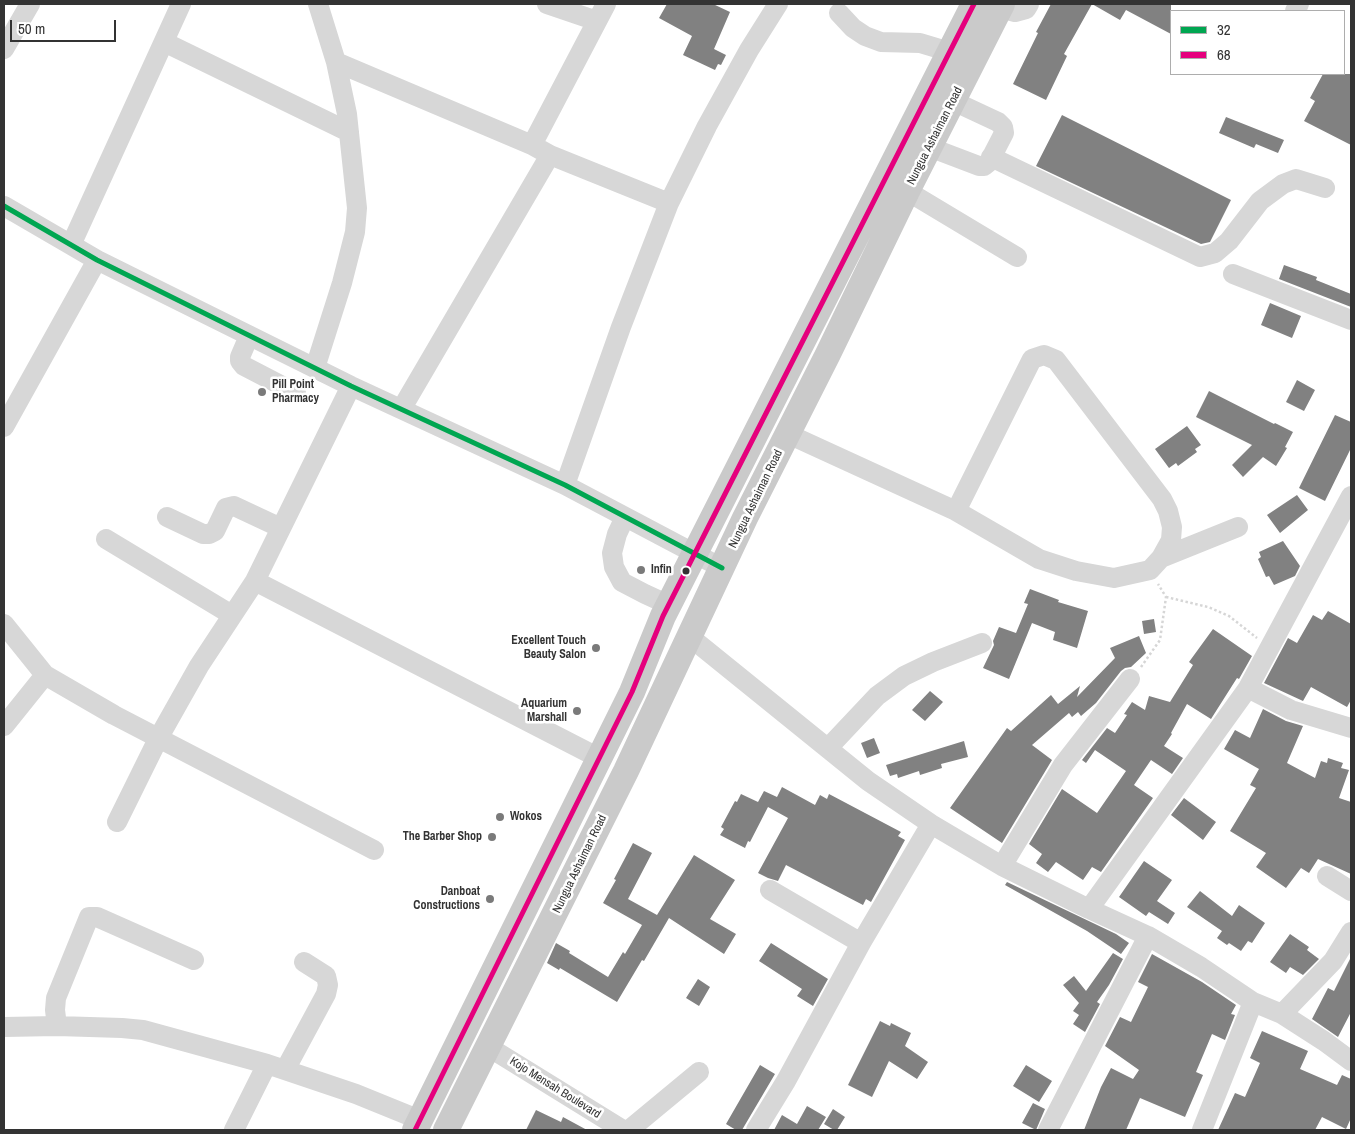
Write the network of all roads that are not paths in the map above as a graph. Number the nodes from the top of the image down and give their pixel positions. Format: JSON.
{"nodes":[{"id":1,"x":30,"y":4,"type":"edge"},
{"id":2,"x":181,"y":4,"type":"edge"},
{"id":3,"x":318,"y":4,"type":"edge"},
{"id":4,"x":547,"y":4,"type":"edge"},
{"id":5,"x":606,"y":4,"type":"edge"},
{"id":6,"x":778,"y":4,"type":"edge"},
{"id":7,"x":974,"y":4,"type":"edge"},
{"id":8,"x":1029,"y":4,"type":"edge"},
{"id":9,"x":1001,"y":6,"type":"edge"},
{"id":10,"x":839,"y":12,"type":"dead end"},
{"id":11,"x":597,"y":21,"type":"junction"},
{"id":12,"x":164,"y":42,"type":"junction"},
{"id":13,"x":4,"y":48,"type":"edge"},
{"id":14,"x":950,"y":52,"type":"junction"},
{"id":15,"x":336,"y":62,"type":"junction"},
{"id":16,"x":953,"y":101,"type":"junction"},
{"id":17,"x":349,"y":132,"type":"junction"},
{"id":18,"x":532,"y":145,"type":"junction"},
{"id":19,"x":929,"y":147,"type":"junction"},
{"id":20,"x":550,"y":155,"type":"junction"},
{"id":21,"x":992,"y":157,"type":"junction"},
{"id":22,"x":1325,"y":188,"type":"dead end"},
{"id":23,"x":907,"y":191,"type":"junction"},
{"id":24,"x":669,"y":203,"type":"junction"},
{"id":25,"x":4,"y":206,"type":"edge"},
{"id":26,"x":71,"y":245,"type":"junction"},
{"id":27,"x":1016,"y":257,"type":"dead end"},
{"id":28,"x":97,"y":260,"type":"junction"},
{"id":29,"x":1233,"y":274,"type":"dead end"},
{"id":30,"x":1351,"y":320,"type":"edge"},
{"id":31,"x":249,"y":336,"type":"junction"},
{"id":32,"x":315,"y":368,"type":"junction"},
{"id":33,"x":351,"y":386,"type":"junction"},
{"id":34,"x":296,"y":393,"type":"dead end"},
{"id":35,"x":402,"y":408,"type":"junction"},
{"id":36,"x":4,"y":427,"type":"edge"},
{"id":37,"x":788,"y":434,"type":"junction"},
{"id":38,"x":565,"y":485,"type":"junction"},
{"id":39,"x":1351,"y":496,"type":"edge"},
{"id":40,"x":956,"y":511,"type":"junction"},
{"id":41,"x":167,"y":517,"type":"dead end"},
{"id":42,"x":626,"y":518,"type":"junction"},
{"id":43,"x":1238,"y":527,"type":"dead end"},
{"id":44,"x":281,"y":528,"type":"junction"},
{"id":45,"x":106,"y":539,"type":"dead end"},
{"id":46,"x":694,"y":555,"type":"junction"},
{"id":47,"x":1161,"y":558,"type":"junction"},
{"id":48,"x":722,"y":568,"type":"junction"},
{"id":49,"x":255,"y":581,"type":"junction"},
{"id":50,"x":669,"y":605,"type":"junction"},
{"id":51,"x":232,"y":616,"type":"junction"},
{"id":52,"x":4,"y":624,"type":"edge"},
{"id":53,"x":690,"y":637,"type":"junction"},
{"id":54,"x":982,"y":643,"type":"dead end"},
{"id":55,"x":45,"y":675,"type":"junction"},
{"id":56,"x":1130,"y":679,"type":"road end"},
{"id":57,"x":1248,"y":688,"type":"junction"},
{"id":58,"x":4,"y":726,"type":"edge"},
{"id":59,"x":1351,"y":728,"type":"edge"},
{"id":60,"x":160,"y":737,"type":"junction"},
{"id":61,"x":828,"y":748,"type":"junction"},
{"id":62,"x":599,"y":758,"type":"junction"},
{"id":63,"x":117,"y":822,"type":"dead end"},
{"id":64,"x":931,"y":824,"type":"junction"},
{"id":65,"x":374,"y":850,"type":"dead end"},
{"id":66,"x":1002,"y":866,"type":"junction"},
{"id":67,"x":1327,"y":876,"type":"dead end"},
{"id":68,"x":770,"y":890,"type":"dead end"},
{"id":69,"x":1351,"y":891,"type":"edge"},
{"id":70,"x":1089,"y":910,"type":"junction"},
{"id":71,"x":1351,"y":932,"type":"edge"},
{"id":72,"x":1148,"y":936,"type":"junction"},
{"id":73,"x":861,"y":943,"type":"junction"},
{"id":74,"x":194,"y":960,"type":"dead end"},
{"id":75,"x":304,"y":962,"type":"dead end"},
{"id":76,"x":1253,"y":1002,"type":"junction"},
{"id":77,"x":1282,"y":1014,"type":"junction"},
{"id":78,"x":57,"y":1026,"type":"junction"},
{"id":79,"x":4,"y":1027,"type":"edge"},
{"id":80,"x":488,"y":1046,"type":"junction"},
{"id":81,"x":1351,"y":1062,"type":"edge"},
{"id":82,"x":276,"y":1067,"type":"junction"},
{"id":83,"x":699,"y":1072,"type":"dead end"},
{"id":84,"x":418,"y":1125,"type":"edge"},
{"id":85,"x":454,"y":1127,"type":"edge"},
{"id":86,"x":234,"y":1130,"type":"edge"},
{"id":87,"x":623,"y":1130,"type":"edge"},
{"id":88,"x":629,"y":1130,"type":"edge"},
{"id":89,"x":756,"y":1130,"type":"edge"},
{"id":90,"x":1048,"y":1130,"type":"edge"},
{"id":91,"x":1202,"y":1130,"type":"edge"}],
"edges":[{"from":1,"to":13,"type":"street"},
{"from":2,"to":12,"type":"street"},
{"from":3,"to":15,"type":"street"},
{"from":4,"to":11,"type":"street"},
{"from":5,"to":11,"type":"street"},
{"from":6,"to":24,"type":"street"},
{"from":7,"to":14,"type":"main road","name":"Nungua Ashaiman Road"},
{"from":8,"to":9,"type":"street"},
{"from":9,"to":16,"type":"main road","name":"Nungua Ashaiman Road"},
{"from":10,"to":14,"type":"street"},
{"from":11,"to":18,"type":"street"},
{"from":12,"to":17,"type":"street"},
{"from":12,"to":26,"type":"street"},
{"from":14,"to":46,"type":"main road","name":"Nungua Ashaiman Road"},
{"from":15,"to":17,"type":"street"},
{"from":15,"to":18,"type":"street"},
{"from":16,"to":19,"type":"main road","name":"Nungua Ashaiman Road"},
{"from":16,"to":21,"type":"street"},
{"from":17,"to":32,"type":"street"},
{"from":18,"to":20,"type":"street"},
{"from":19,"to":21,"type":"street"},
{"from":19,"to":23,"type":"main road","name":"Nungua Ashaiman Road"},
{"from":20,"to":24,"type":"street"},
{"from":20,"to":35,"type":"street"},
{"from":21,"to":22,"type":"street"},
{"from":23,"to":27,"type":"street"},
{"from":23,"to":37,"type":"main road","name":"Nungua Ashaiman Road"},
{"from":24,"to":38,"type":"street"},
{"from":25,"to":26,"type":"street"},
{"from":26,"to":28,"type":"street"},
{"from":28,"to":31,"type":"street"},
{"from":28,"to":36,"type":"street"},
{"from":29,"to":30,"type":"street"},
{"from":31,"to":32,"type":"street"},
{"from":31,"to":34,"type":"street"},
{"from":32,"to":33,"type":"street"},
{"from":33,"to":35,"type":"street"},
{"from":33,"to":44,"type":"street"},
{"from":35,"to":38,"type":"street"},
{"from":37,"to":40,"type":"street"},
{"from":37,"to":48,"type":"main road","name":"Nungua Ashaiman Road"},
{"from":38,"to":42,"type":"street"},
{"from":39,"to":57,"type":"street"},
{"from":40,"to":47,"type":"street"},
{"from":40,"to":47,"type":"street"},
{"from":41,"to":44,"type":"street"},
{"from":42,"to":46,"type":"street"},
{"from":42,"to":50,"type":"street"},
{"from":43,"to":47,"type":"street"},
{"from":44,"to":49,"type":"street"},
{"from":45,"to":51,"type":"street"},
{"from":46,"to":48,"type":"street"},
{"from":46,"to":50,"type":"main road","name":"Nungua Ashaiman Road"},
{"from":48,"to":53,"type":"main road","name":"Nungua Ashaiman Road"},
{"from":49,"to":51,"type":"street"},
{"from":49,"to":62,"type":"street"},
{"from":50,"to":62,"type":"main road","name":"Nungua Ashaiman Road"},
{"from":51,"to":60,"type":"street"},
{"from":52,"to":55,"type":"street"},
{"from":53,"to":61,"type":"street"},
{"from":53,"to":80,"type":"main road","name":"Nungua Ashaiman Road"},
{"from":54,"to":61,"type":"street"},
{"from":55,"to":58,"type":"street"},
{"from":55,"to":60,"type":"street"},
{"from":56,"to":66,"type":"street"},
{"from":57,"to":59,"type":"street"},
{"from":57,"to":70,"type":"street"},
{"from":60,"to":63,"type":"street"},
{"from":60,"to":65,"type":"street"},
{"from":61,"to":64,"type":"street"},
{"from":62,"to":84,"type":"main road","name":"Nungua Ashaiman Road"},
{"from":64,"to":66,"type":"street"},
{"from":64,"to":73,"type":"street"},
{"from":66,"to":70,"type":"street"},
{"from":67,"to":69,"type":"street"},
{"from":68,"to":73,"type":"street"},
{"from":70,"to":72,"type":"street"},
{"from":71,"to":77,"type":"street"},
{"from":72,"to":76,"type":"street"},
{"from":72,"to":90,"type":"street"},
{"from":73,"to":89,"type":"street"},
{"from":74,"to":78,"type":"street"},
{"from":75,"to":82,"type":"street"},
{"from":76,"to":77,"type":"street"},
{"from":76,"to":91,"type":"street"},
{"from":77,"to":81,"type":"street"},
{"from":78,"to":79,"type":"street"},
{"from":78,"to":82,"type":"street"},
{"from":80,"to":85,"type":"main road","name":"Nungua Ashaiman Road"},
{"from":80,"to":87,"type":"street","name":"Kojo Mensah Boulevard"},
{"from":82,"to":84,"type":"street"},
{"from":82,"to":86,"type":"street"},
{"from":83,"to":88,"type":"street"}]}
